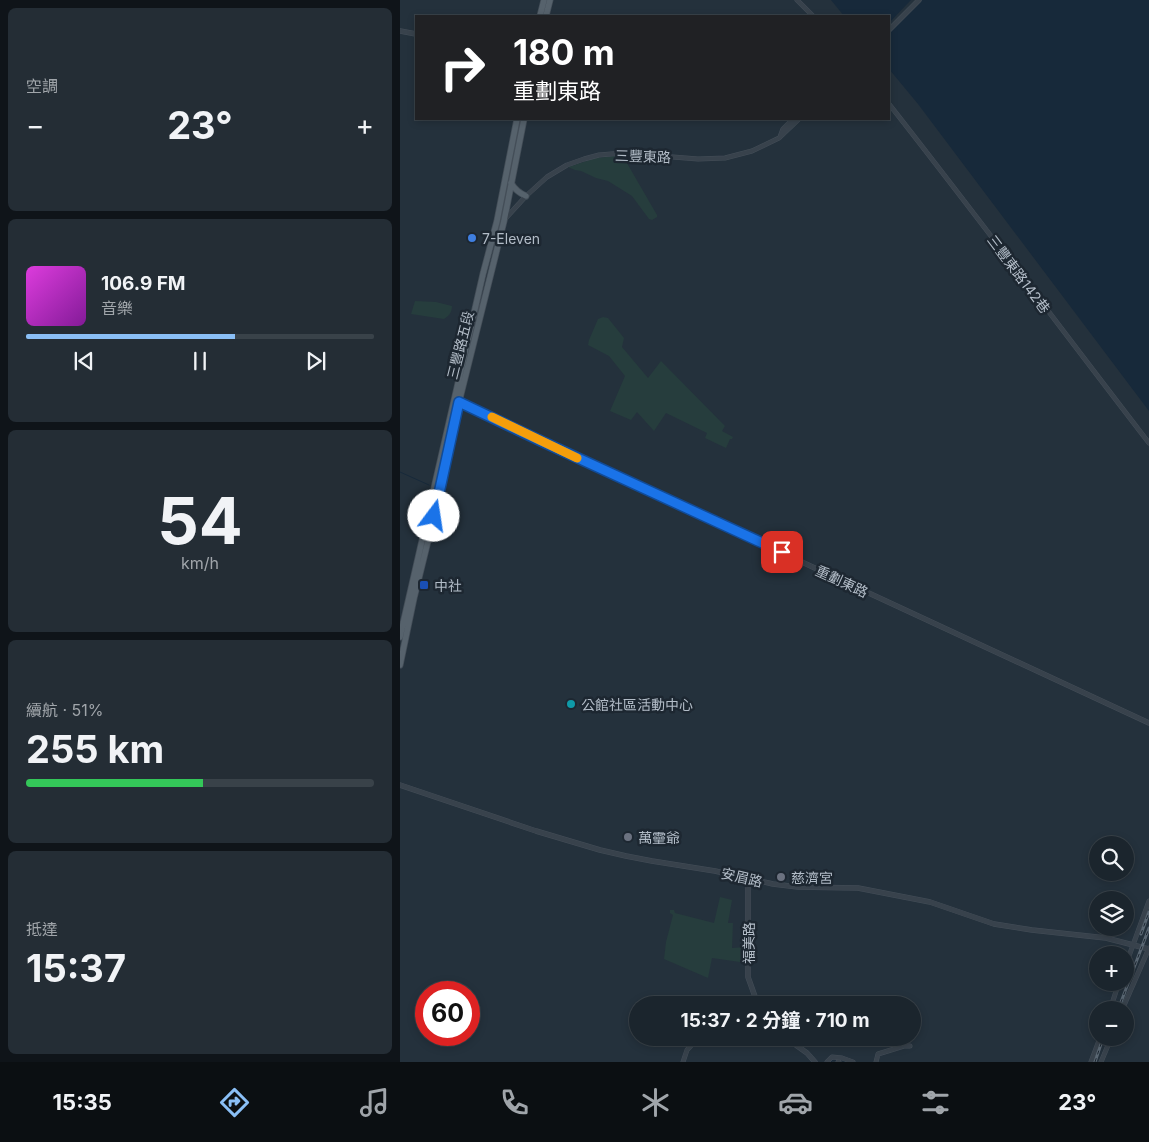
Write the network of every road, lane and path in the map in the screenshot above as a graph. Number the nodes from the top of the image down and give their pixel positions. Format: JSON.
{"nodes":[{"id":1,"x":544,"y":0,"type":"edge"},
{"id":2,"x":550,"y":0,"type":"edge"},
{"id":3,"x":797,"y":0,"type":"edge"},
{"id":4,"x":919,"y":0,"type":"edge"},
{"id":5,"x":540,"y":15,"type":"edge"},
{"id":6,"x":546,"y":15,"type":"edge"},
{"id":7,"x":812,"y":15,"type":"edge"},
{"id":8,"x":890,"y":29,"type":"edge"},
{"id":9,"x":400,"y":31,"type":"edge"},
{"id":10,"x":415,"y":34,"type":"edge"},
{"id":11,"x":890,"y":105,"type":"edge"},
{"id":12,"x":517,"y":120,"type":"edge"},
{"id":13,"x":524,"y":120,"type":"edge"},
{"id":14,"x":792,"y":120,"type":"edge"},
{"id":15,"x":799,"y":120,"type":"edge"},
{"id":16,"x":779,"y":138,"type":"junction"},
{"id":17,"x":511,"y":183,"type":"junction"},
{"id":18,"x":526,"y":196,"type":"junction"},
{"id":19,"x":500,"y":221,"type":"junction"},
{"id":20,"x":456,"y":401,"type":"junction"},
{"id":21,"x":1149,"y":443,"type":"edge"},
{"id":22,"x":400,"y":637,"type":"edge"},
{"id":23,"x":400,"y":665,"type":"edge"},
{"id":24,"x":1149,"y":723,"type":"edge"},
{"id":25,"x":400,"y":785,"type":"edge"},
{"id":26,"x":748,"y":879,"type":"junction"},
{"id":27,"x":1149,"y":901,"type":"edge"},
{"id":28,"x":1132,"y":945,"type":"junction"},
{"id":29,"x":1149,"y":949,"type":"edge"},
{"id":30,"x":755,"y":996,"type":"edge"},
{"id":31,"x":1126,"y":1001,"type":"edge"},
{"id":32,"x":691,"y":1046,"type":"edge"},
{"id":33,"x":797,"y":1046,"type":"edge"},
{"id":34,"x":904,"y":1046,"type":"edge"},
{"id":35,"x":1097,"y":1046,"type":"edge"},
{"id":36,"x":1107,"y":1046,"type":"edge"},
{"id":37,"x":683,"y":1062,"type":"edge"},
{"id":38,"x":815,"y":1062,"type":"edge"},
{"id":39,"x":827,"y":1062,"type":"edge"},
{"id":40,"x":852,"y":1062,"type":"edge"},
{"id":41,"x":876,"y":1062,"type":"edge"},
{"id":42,"x":1091,"y":1062,"type":"edge"},
{"id":43,"x":1101,"y":1062,"type":"edge"}],
"edges":[{"from":1,"to":5,"type":"main road"},
{"from":2,"to":6,"type":"main road"},
{"from":3,"to":7,"type":"street"},
{"from":4,"to":8,"type":"street"},
{"from":9,"to":10,"type":"street"},
{"from":11,"to":21,"type":"street","name":"三豐東路142巷"},
{"from":12,"to":19,"type":"main road","name":"三豐路五段"},
{"from":13,"to":17,"type":"main road","name":"三豐路五段"},
{"from":14,"to":16,"type":"street"},
{"from":15,"to":16,"type":"street","name":"三豐東路"},
{"from":16,"to":18,"type":"street","name":"三豐東路"},
{"from":17,"to":18,"type":"main road"},
{"from":17,"to":19,"type":"main road","name":"三豐路五段"},
{"from":18,"to":19,"type":"street","name":"三豐東路"},
{"from":19,"to":20,"type":"main road","name":"三豐路五段"},
{"from":20,"to":22,"type":"main road","name":"三豐路五段"},
{"from":20,"to":23,"type":"main road","name":"三豐路五段"},
{"from":20,"to":24,"type":"street","name":"重劃東路"},
{"from":25,"to":26,"type":"street","name":"安眉路"},
{"from":26,"to":28,"type":"street","name":"安眉路"},
{"from":26,"to":30,"type":"street","name":"福美路"},
{"from":27,"to":28,"type":"street"},
{"from":28,"to":29,"type":"street","name":"安眉路"},
{"from":29,"to":31,"type":"street"},
{"from":32,"to":37,"type":"street"},
{"from":33,"to":38,"type":"street"},
{"from":34,"to":41,"type":"street"},
{"from":35,"to":42,"type":"street"},
{"from":36,"to":43,"type":"street"},
{"from":39,"to":40,"type":"street"}]}
